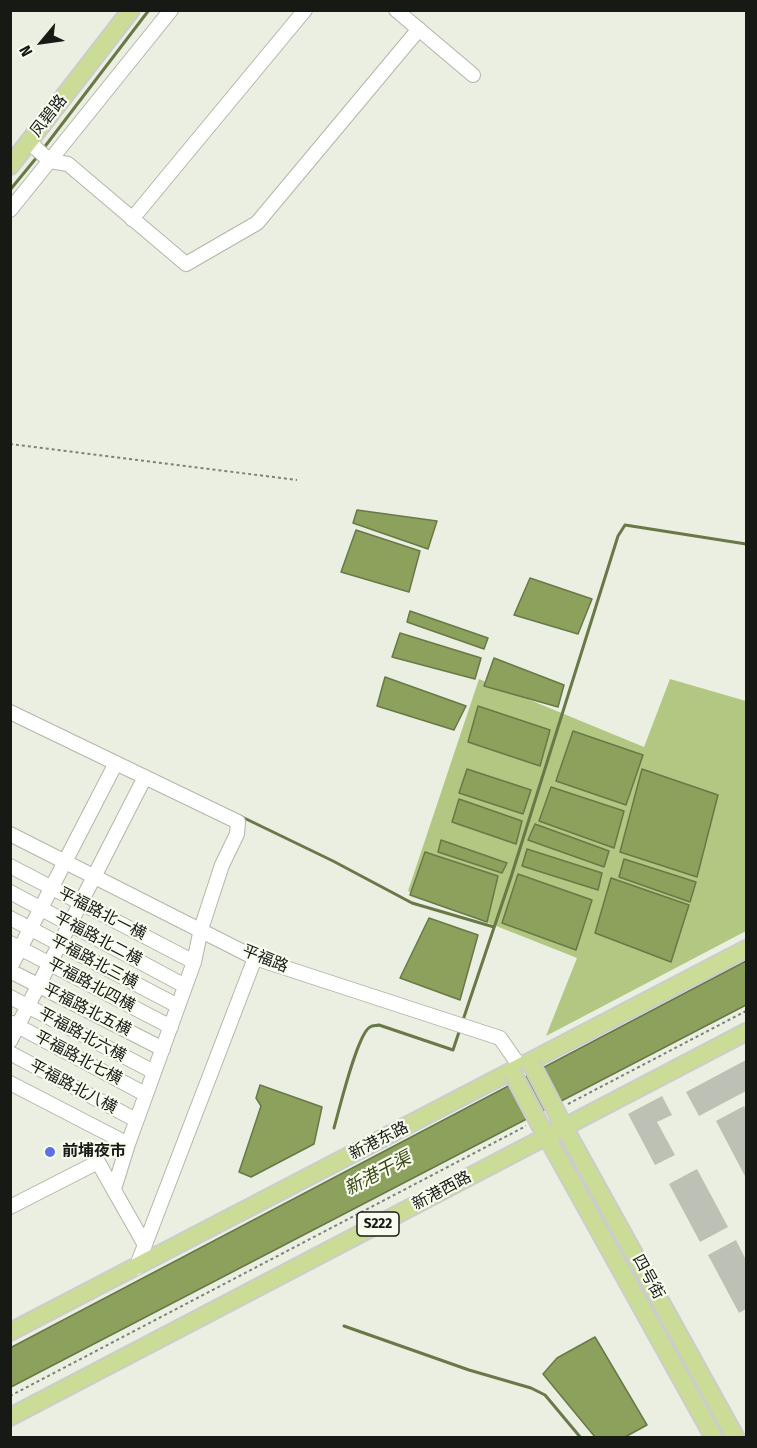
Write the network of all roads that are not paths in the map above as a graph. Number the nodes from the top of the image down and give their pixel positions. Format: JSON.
{"nodes":[{"id":1,"x":131,"y":10,"type":"edge"},
{"id":2,"x":171,"y":10,"type":"edge"},
{"id":3,"x":305,"y":10,"type":"edge"},
{"id":4,"x":396,"y":10,"type":"edge"},
{"id":5,"x":419,"y":29,"type":"junction"},
{"id":6,"x":473,"y":75,"type":"dead end"},
{"id":7,"x":29,"y":142,"type":"junction"},
{"id":8,"x":50,"y":161,"type":"junction"},
{"id":9,"x":10,"y":166,"type":"edge"},
{"id":10,"x":10,"y":210,"type":"edge"},
{"id":11,"x":132,"y":219,"type":"junction"},
{"id":12,"x":10,"y":712,"type":"edge"},
{"id":13,"x":116,"y":763,"type":"junction"},
{"id":14,"x":145,"y":777,"type":"junction"},
{"id":15,"x":11,"y":837,"type":"edge"},
{"id":16,"x":65,"y":862,"type":"junction"},
{"id":17,"x":10,"y":866,"type":"edge"},
{"id":18,"x":94,"y":878,"type":"junction"},
{"id":19,"x":52,"y":888,"type":"junction"},
{"id":20,"x":10,"y":892,"type":"edge"},
{"id":21,"x":81,"y":903,"type":"junction"},
{"id":22,"x":41,"y":909,"type":"junction"},
{"id":23,"x":10,"y":918,"type":"edge"},
{"id":24,"x":70,"y":924,"type":"junction"},
{"id":25,"x":31,"y":929,"type":"junction"},
{"id":26,"x":201,"y":929,"type":"junction"},
{"id":27,"x":60,"y":944,"type":"junction"},
{"id":28,"x":16,"y":946,"type":"edge"},
{"id":29,"x":747,"y":949,"type":"edge"},
{"id":30,"x":255,"y":958,"type":"junction"},
{"id":31,"x":194,"y":962,"type":"junction"},
{"id":32,"x":50,"y":964,"type":"junction"},
{"id":33,"x":10,"y":970,"type":"edge"},
{"id":34,"x":39,"y":986,"type":"junction"},
{"id":35,"x":185,"y":986,"type":"junction"},
{"id":36,"x":10,"y":997,"type":"edge"},
{"id":37,"x":28,"y":1006,"type":"junction"},
{"id":38,"x":178,"y":1006,"type":"junction"},
{"id":39,"x":14,"y":1025,"type":"edge"},
{"id":40,"x":171,"y":1027,"type":"junction"},
{"id":41,"x":747,"y":1032,"type":"edge"},
{"id":42,"x":10,"y":1041,"type":"edge"},
{"id":43,"x":163,"y":1049,"type":"junction"},
{"id":44,"x":10,"y":1053,"type":"edge"},
{"id":45,"x":521,"y":1068,"type":"junction"},
{"id":46,"x":154,"y":1072,"type":"junction"},
{"id":47,"x":10,"y":1083,"type":"edge"},
{"id":48,"x":145,"y":1094,"type":"junction"},
{"id":49,"x":136,"y":1120,"type":"junction"},
{"id":50,"x":128,"y":1144,"type":"junction"},
{"id":51,"x":114,"y":1189,"type":"junction"},
{"id":52,"x":10,"y":1207,"type":"edge"},
{"id":53,"x":145,"y":1245,"type":"junction"},
{"id":54,"x":136,"y":1268,"type":"junction"},
{"id":55,"x":10,"y":1332,"type":"edge"},
{"id":56,"x":10,"y":1417,"type":"edge"},
{"id":57,"x":714,"y":1437,"type":"edge"},
{"id":58,"x":736,"y":1437,"type":"edge"}],
"edges":[{"from":1,"to":7,"type":"main road","name":"凤碧路"},
{"from":2,"to":8,"type":"street"},
{"from":3,"to":11,"type":"street"},
{"from":4,"to":5,"type":"street"},
{"from":5,"to":6,"type":"street"},
{"from":5,"to":11,"type":"street"},
{"from":7,"to":8,"type":"street"},
{"from":7,"to":9,"type":"main road","name":"凤碧路"},
{"from":8,"to":10,"type":"street"},
{"from":8,"to":11,"type":"street"},
{"from":12,"to":13,"type":"street"},
{"from":13,"to":14,"type":"street"},
{"from":13,"to":16,"type":"street"},
{"from":14,"to":18,"type":"street"},
{"from":14,"to":26,"type":"street"},
{"from":15,"to":16,"type":"street","name":"平福路"},
{"from":16,"to":18,"type":"street","name":"平福路"},
{"from":16,"to":19,"type":"street"},
{"from":17,"to":19,"type":"street","name":"平福路北一横"},
{"from":18,"to":21,"type":"street"},
{"from":18,"to":26,"type":"street","name":"平福路"},
{"from":19,"to":21,"type":"street","name":"平福路北一横"},
{"from":19,"to":22,"type":"street"},
{"from":20,"to":22,"type":"street","name":"平福路北二横"},
{"from":21,"to":24,"type":"street"},
{"from":21,"to":31,"type":"street","name":"平福路北一横"},
{"from":22,"to":24,"type":"street","name":"平福路北二横"},
{"from":22,"to":25,"type":"street"},
{"from":23,"to":25,"type":"street","name":"平福路北三横"},
{"from":24,"to":27,"type":"street"},
{"from":24,"to":35,"type":"street","name":"平福路北二横"},
{"from":25,"to":27,"type":"street","name":"平福路北三横"},
{"from":25,"to":28,"type":"street"},
{"from":26,"to":30,"type":"street","name":"平福路"},
{"from":26,"to":31,"type":"street"},
{"from":27,"to":32,"type":"street"},
{"from":27,"to":38,"type":"street","name":"平福路北三横"},
{"from":28,"to":32,"type":"street","name":"平福路北四横"},
{"from":28,"to":33,"type":"street"},
{"from":29,"to":45,"type":"main road","name":"新港东路"},
{"from":30,"to":45,"type":"street","name":"平福路"},
{"from":30,"to":53,"type":"street"},
{"from":31,"to":35,"type":"street"},
{"from":32,"to":34,"type":"street"},
{"from":32,"to":40,"type":"street","name":"平福路北四横"},
{"from":33,"to":34,"type":"street","name":"平福路北五横"},
{"from":34,"to":37,"type":"street"},
{"from":34,"to":43,"type":"street","name":"平福路北五横"},
{"from":35,"to":38,"type":"street"},
{"from":36,"to":37,"type":"street","name":"平福路北六横"},
{"from":37,"to":39,"type":"street"},
{"from":37,"to":46,"type":"street","name":"平福路北六横"},
{"from":38,"to":40,"type":"street"},
{"from":39,"to":42,"type":"street"},
{"from":39,"to":48,"type":"street","name":"平福路北七横"},
{"from":40,"to":43,"type":"street"},
{"from":41,"to":56,"type":"main road","name":"新港西路","number":"S222"},
{"from":43,"to":46,"type":"street"},
{"from":44,"to":49,"type":"street","name":"平福路北八横"},
{"from":45,"to":54,"type":"main road","name":"新港东路"},
{"from":45,"to":57,"type":"main road","name":"四号街","bridge":true},
{"from":45,"to":58,"type":"main road","name":"四号街","bridge":true},
{"from":46,"to":48,"type":"street"},
{"from":47,"to":50,"type":"street"},
{"from":48,"to":49,"type":"street"},
{"from":49,"to":50,"type":"street"},
{"from":50,"to":51,"type":"street"},
{"from":51,"to":52,"type":"street"},
{"from":51,"to":53,"type":"street"},
{"from":53,"to":54,"type":"street"},
{"from":54,"to":55,"type":"main road","name":"新港东路"}]}
